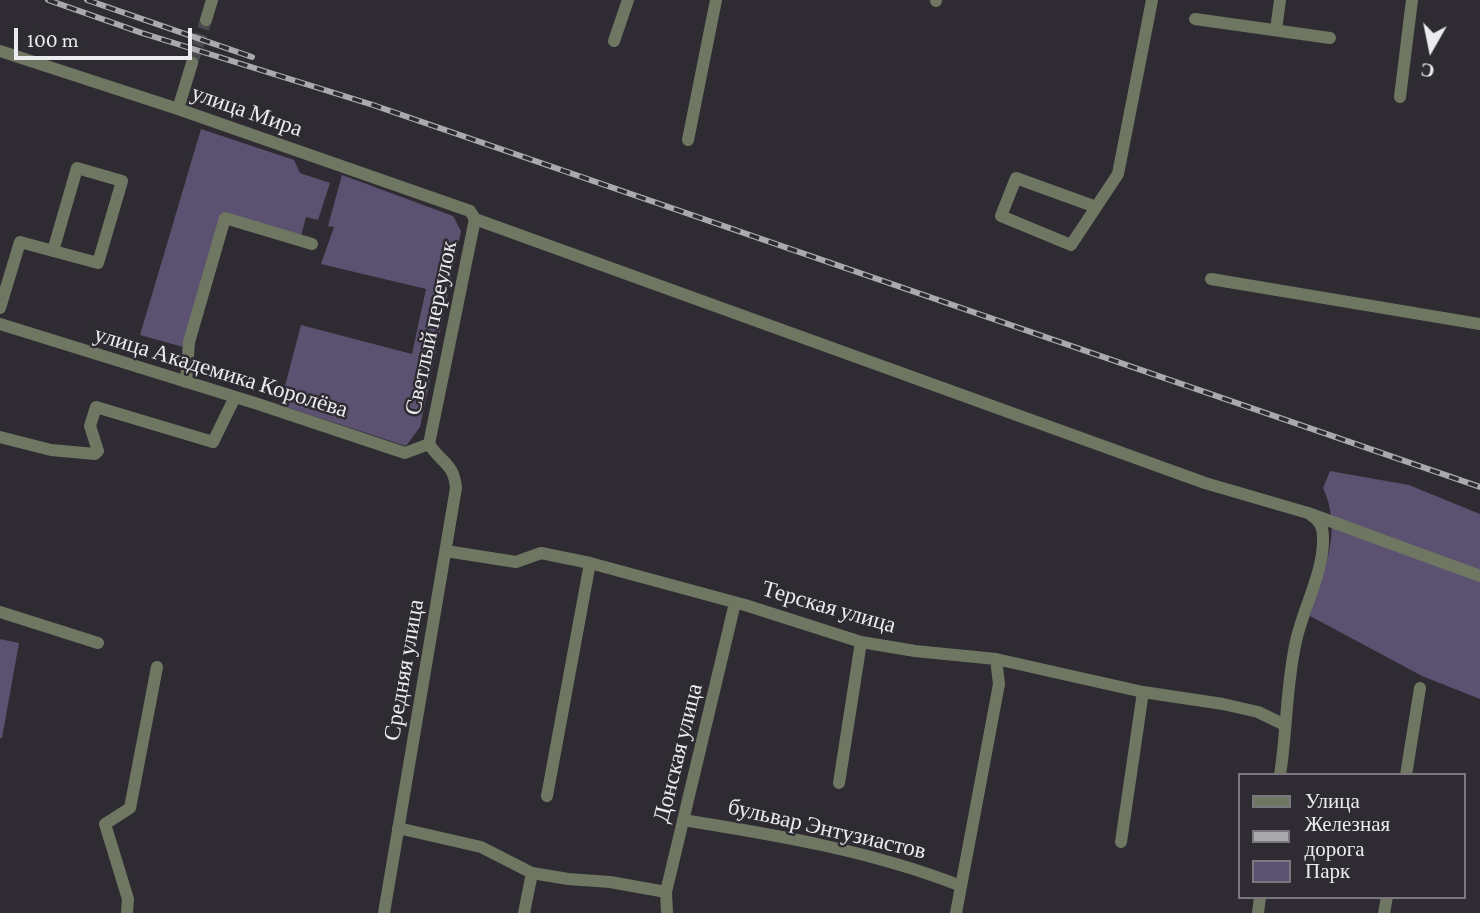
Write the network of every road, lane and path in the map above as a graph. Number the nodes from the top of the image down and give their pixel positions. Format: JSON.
{"nodes":[{"id":1,"x":212,"y":0,"type":"edge"},
{"id":2,"x":628,"y":0,"type":"edge"},
{"id":3,"x":716,"y":0,"type":"edge"},
{"id":4,"x":1152,"y":0,"type":"edge"},
{"id":5,"x":1280,"y":0,"type":"edge"},
{"id":6,"x":1412,"y":0,"type":"edge"},
{"id":7,"x":1195,"y":19,"type":"dead end"},
{"id":8,"x":206,"y":20,"type":"tunnel mouth"},
{"id":9,"x":1276,"y":30,"type":"junction"},
{"id":10,"x":1330,"y":38,"type":"dead end"},
{"id":11,"x":614,"y":41,"type":"dead end"},
{"id":12,"x":0,"y":51,"type":"edge"},
{"id":13,"x":192,"y":63,"type":"tunnel mouth"},
{"id":14,"x":1400,"y":97,"type":"dead end"},
{"id":15,"x":177,"y":109,"type":"junction"},
{"id":16,"x":688,"y":139,"type":"dead end"},
{"id":17,"x":1096,"y":207,"type":"junction"},
{"id":18,"x":475,"y":219,"type":"junction"},
{"id":19,"x":312,"y":244,"type":"dead end"},
{"id":20,"x":53,"y":251,"type":"junction"},
{"id":21,"x":1211,"y":279,"type":"dead end"},
{"id":22,"x":0,"y":307,"type":"edge"},
{"id":23,"x":0,"y":324,"type":"edge"},
{"id":24,"x":1480,"y":324,"type":"edge"},
{"id":25,"x":186,"y":382,"type":"junction"},
{"id":26,"x":235,"y":397,"type":"junction"},
{"id":27,"x":0,"y":438,"type":"edge"},
{"id":28,"x":429,"y":444,"type":"junction"},
{"id":29,"x":1308,"y":513,"type":"junction"},
{"id":30,"x":446,"y":551,"type":"junction"},
{"id":31,"x":590,"y":563,"type":"junction"},
{"id":32,"x":1480,"y":576,"type":"edge"},
{"id":33,"x":735,"y":603,"type":"junction"},
{"id":34,"x":0,"y":612,"type":"edge"},
{"id":35,"x":861,"y":642,"type":"junction"},
{"id":36,"x":98,"y":643,"type":"dead end"},
{"id":37,"x":996,"y":659,"type":"junction"},
{"id":38,"x":157,"y":667,"type":"dead end"},
{"id":39,"x":1420,"y":688,"type":"dead end"},
{"id":40,"x":1143,"y":692,"type":"junction"},
{"id":41,"x":1285,"y":725,"type":"junction"},
{"id":42,"x":1280,"y":773,"type":"edge"},
{"id":43,"x":1406,"y":773,"type":"edge"},
{"id":44,"x":839,"y":783,"type":"dead end"},
{"id":45,"x":547,"y":796,"type":"dead end"},
{"id":46,"x":683,"y":820,"type":"junction"},
{"id":47,"x":398,"y":828,"type":"junction"},
{"id":48,"x":1121,"y":842,"type":"dead end"},
{"id":49,"x":532,"y":873,"type":"junction"},
{"id":50,"x":961,"y":886,"type":"junction"},
{"id":51,"x":666,"y":892,"type":"junction"},
{"id":52,"x":127,"y":913,"type":"edge"},
{"id":53,"x":384,"y":913,"type":"edge"},
{"id":54,"x":524,"y":913,"type":"edge"},
{"id":55,"x":667,"y":913,"type":"edge"},
{"id":56,"x":956,"y":913,"type":"edge"}],
"edges":[{"from":1,"to":8,"type":"street"},
{"from":2,"to":11,"type":"street"},
{"from":3,"to":16,"type":"street"},
{"from":4,"to":17,"type":"street"},
{"from":5,"to":9,"type":"street"},
{"from":6,"to":14,"type":"street"},
{"from":7,"to":9,"type":"street"},
{"from":9,"to":10,"type":"street"},
{"from":12,"to":15,"type":"street","name":"улица Мира"},
{"from":13,"to":15,"type":"street"},
{"from":15,"to":18,"type":"street","name":"улица Мира"},
{"from":17,"to":17,"type":"street"},
{"from":18,"to":28,"type":"street","name":"Светлый переулок"},
{"from":18,"to":29,"type":"street","name":"улица Мира"},
{"from":19,"to":25,"type":"street"},
{"from":20,"to":20,"type":"street"},
{"from":20,"to":22,"type":"street"},
{"from":21,"to":24,"type":"street"},
{"from":23,"to":25,"type":"street","name":"улица Академика Королёва"},
{"from":25,"to":26,"type":"street","name":"улица Академика Королёва"},
{"from":26,"to":27,"type":"street"},
{"from":26,"to":28,"type":"street","name":"улица Академика Королёва"},
{"from":28,"to":30,"type":"street","name":"Средняя улица"},
{"from":29,"to":32,"type":"street","name":"улица Мира"},
{"from":29,"to":41,"type":"street"},
{"from":30,"to":31,"type":"street","name":"Терская улица"},
{"from":30,"to":47,"type":"street","name":"Средняя улица"},
{"from":31,"to":33,"type":"street","name":"Терская улица"},
{"from":31,"to":45,"type":"street"},
{"from":33,"to":35,"type":"street","name":"Терская улица"},
{"from":33,"to":46,"type":"street","name":"Донская улица"},
{"from":34,"to":36,"type":"street"},
{"from":35,"to":37,"type":"street","name":"Терская улица"},
{"from":35,"to":44,"type":"street"},
{"from":37,"to":40,"type":"street","name":"Терская улица"},
{"from":37,"to":50,"type":"street"},
{"from":38,"to":52,"type":"street"},
{"from":39,"to":43,"type":"street"},
{"from":40,"to":41,"type":"street","name":"Терская улица"},
{"from":40,"to":48,"type":"street"},
{"from":41,"to":42,"type":"street"},
{"from":46,"to":50,"type":"street","name":"бульвар Энтузиастов"},
{"from":46,"to":51,"type":"street","name":"Донская улица"},
{"from":47,"to":49,"type":"street"},
{"from":47,"to":53,"type":"street","name":"Средняя улица"},
{"from":49,"to":51,"type":"street"},
{"from":49,"to":54,"type":"street"},
{"from":50,"to":56,"type":"street"},
{"from":51,"to":55,"type":"street","name":"Донская улица"}]}
